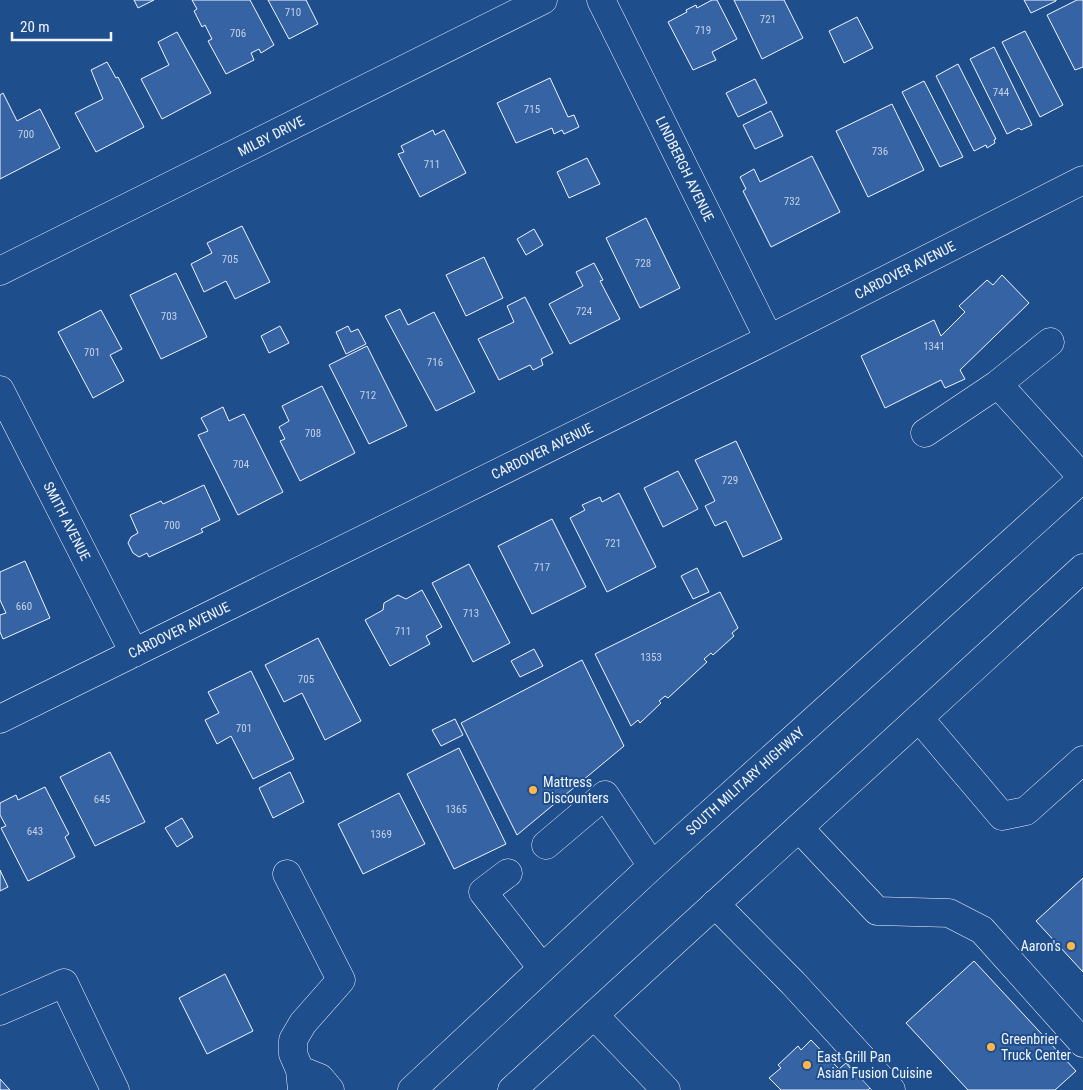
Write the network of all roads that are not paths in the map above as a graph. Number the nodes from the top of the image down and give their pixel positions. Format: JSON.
{"nodes":[{"id":1,"x":543,"y":0,"type":"edge"},
{"id":2,"x":600,"y":0,"type":"edge"},
{"id":3,"x":1083,"y":180,"type":"edge"},
{"id":4,"x":0,"y":271,"type":"edge"},
{"id":5,"x":769,"y":339,"type":"junction"},
{"id":6,"x":1050,"y":342,"type":"dead end"},
{"id":7,"x":998,"y":384,"type":"junction"},
{"id":8,"x":0,"y":390,"type":"edge"},
{"id":9,"x":925,"y":433,"type":"dead end"},
{"id":10,"x":1083,"y":478,"type":"edge"},
{"id":11,"x":1083,"y":568,"type":"edge"},
{"id":12,"x":134,"y":653,"type":"junction"},
{"id":13,"x":919,"y":718,"type":"junction"},
{"id":14,"x":0,"y":719,"type":"edge"},
{"id":15,"x":1083,"y":760,"type":"edge"},
{"id":16,"x":799,"y":828,"type":"junction"},
{"id":17,"x":546,"y":845,"type":"dead end"},
{"id":18,"x":652,"y":866,"type":"junction"},
{"id":19,"x":508,"y":873,"type":"dead end"},
{"id":20,"x":287,"y":874,"type":"dead end"},
{"id":21,"x":715,"y":904,"type":"junction"},
{"id":22,"x":542,"y":968,"type":"junction"},
{"id":23,"x":0,"y":1011,"type":"edge"},
{"id":24,"x":594,"y":1015,"type":"junction"},
{"id":25,"x":1083,"y":1043,"type":"edge"},
{"id":26,"x":301,"y":1080,"type":"edge"},
{"id":27,"x":115,"y":1090,"type":"edge"},
{"id":28,"x":330,"y":1090,"type":"edge"},
{"id":29,"x":412,"y":1090,"type":"edge"},
{"id":30,"x":512,"y":1090,"type":"edge"},
{"id":31,"x":666,"y":1090,"type":"edge"},
{"id":32,"x":891,"y":1090,"type":"edge"}],
"edges":[{"from":1,"to":4,"type":"street","name":"MILBY DRIVE"},
{"from":2,"to":5,"type":"street","name":"LINDBERGH AVENUE"},
{"from":3,"to":5,"type":"street","name":"CARDOVER AVENUE"},
{"from":5,"to":12,"type":"street","name":"CARDOVER AVENUE"},
{"from":6,"to":7,"type":"street"},
{"from":7,"to":9,"type":"street"},
{"from":7,"to":10,"type":"street"},
{"from":8,"to":12,"type":"street","name":"SMITH AVENUE"},
{"from":10,"to":18,"type":"street","name":"SOUTH MILITARY HIGHWAY"},
{"from":11,"to":13,"type":"street"},
{"from":12,"to":14,"type":"street","name":"CARDOVER AVENUE"},
{"from":13,"to":15,"type":"street"},
{"from":13,"to":16,"type":"street"},
{"from":16,"to":21,"type":"street"},
{"from":16,"to":25,"type":"street"},
{"from":17,"to":18,"type":"street"},
{"from":18,"to":22,"type":"street","name":"SOUTH MILITARY HIGHWAY"},
{"from":19,"to":22,"type":"street"},
{"from":20,"to":26,"type":"street"},
{"from":21,"to":24,"type":"street"},
{"from":21,"to":32,"type":"street"},
{"from":22,"to":29,"type":"street","name":"SOUTH MILITARY HIGHWAY"},
{"from":23,"to":27,"type":"street"},
{"from":24,"to":30,"type":"street"},
{"from":24,"to":31,"type":"street"},
{"from":26,"to":28,"type":"street"}]}
